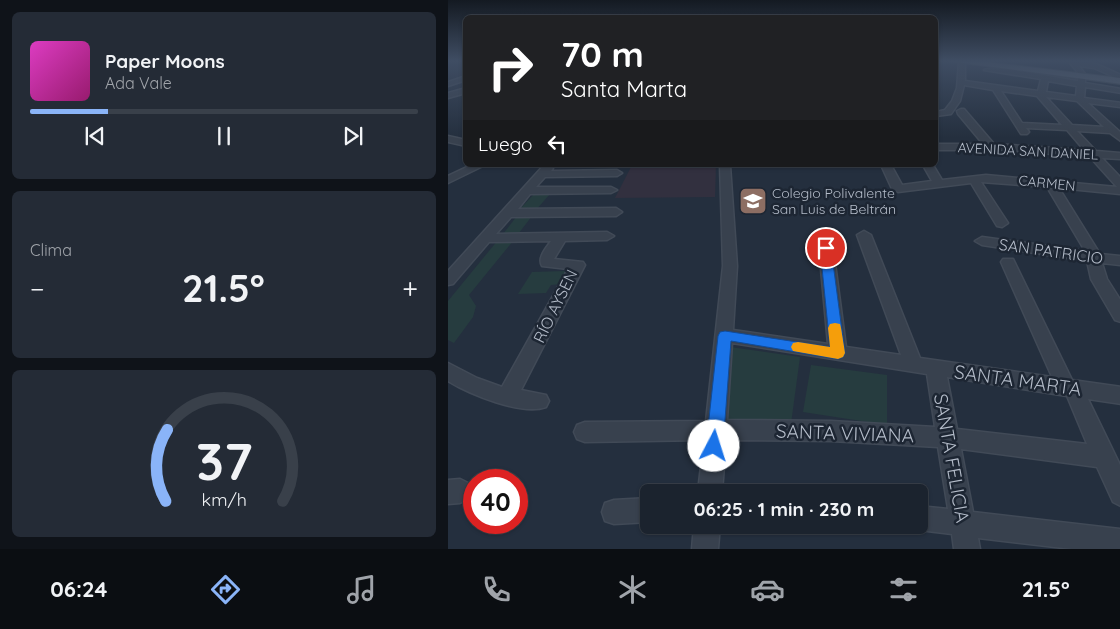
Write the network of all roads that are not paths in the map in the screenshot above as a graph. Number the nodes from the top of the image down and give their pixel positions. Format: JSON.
{"nodes":[{"id":1,"x":961,"y":87,"type":"edge"},
{"id":2,"x":989,"y":87,"type":"edge"},
{"id":3,"x":1043,"y":87,"type":"edge"},
{"id":4,"x":1081,"y":87,"type":"edge"},
{"id":5,"x":1106,"y":87,"type":"edge"},
{"id":6,"x":999,"y":88,"type":"junction"},
{"id":7,"x":1119,"y":90,"type":"edge"},
{"id":8,"x":463,"y":91,"type":"edge"},
{"id":9,"x":1041,"y":94,"type":"junction"},
{"id":10,"x":448,"y":96,"type":"edge"},
{"id":11,"x":1080,"y":100,"type":"junction"},
{"id":12,"x":1120,"y":104,"type":"edge"},
{"id":13,"x":961,"y":111,"type":"dead end"},
{"id":14,"x":938,"y":114,"type":"edge"},
{"id":15,"x":1070,"y":128,"type":"junction"},
{"id":16,"x":1113,"y":130,"type":"junction"},
{"id":17,"x":1120,"y":138,"type":"edge"},
{"id":18,"x":448,"y":139,"type":"edge"},
{"id":19,"x":463,"y":142,"type":"edge"},
{"id":20,"x":990,"y":146,"type":"junction"},
{"id":21,"x":938,"y":147,"type":"edge"},
{"id":22,"x":1093,"y":154,"type":"junction"},
{"id":23,"x":1120,"y":156,"type":"edge"},
{"id":24,"x":476,"y":167,"type":"edge"},
{"id":25,"x":725,"y":167,"type":"edge"},
{"id":26,"x":887,"y":167,"type":"edge"},
{"id":27,"x":929,"y":167,"type":"dead end"},
{"id":28,"x":546,"y":169,"type":"edge"},
{"id":29,"x":617,"y":173,"type":"dead end"},
{"id":30,"x":448,"y":180,"type":"edge"},
{"id":31,"x":974,"y":180,"type":"junction"},
{"id":32,"x":1050,"y":182,"type":"junction"},
{"id":33,"x":939,"y":184,"type":"junction"},
{"id":34,"x":1120,"y":185,"type":"edge"},
{"id":35,"x":611,"y":190,"type":"dead end"},
{"id":36,"x":526,"y":191,"type":"junction"},
{"id":37,"x":1120,"y":191,"type":"edge"},
{"id":38,"x":616,"y":212,"type":"dead end"},
{"id":39,"x":507,"y":213,"type":"junction"},
{"id":40,"x":1002,"y":223,"type":"dead end"},
{"id":41,"x":864,"y":235,"type":"dead end"},
{"id":42,"x":608,"y":236,"type":"dead end"},
{"id":43,"x":560,"y":237,"type":"junction"},
{"id":44,"x":485,"y":238,"type":"junction"},
{"id":45,"x":982,"y":241,"type":"dead end"},
{"id":46,"x":826,"y":248,"type":"dead end"},
{"id":47,"x":1094,"y":257,"type":"junction"},
{"id":48,"x":1120,"y":261,"type":"edge"},
{"id":49,"x":1008,"y":262,"type":"dead end"},
{"id":50,"x":448,"y":280,"type":"edge"},
{"id":51,"x":1120,"y":316,"type":"edge"},
{"id":52,"x":725,"y":336,"type":"junction"},
{"id":53,"x":838,"y":353,"type":"junction"},
{"id":54,"x":925,"y":366,"type":"junction"},
{"id":55,"x":448,"y":371,"type":"edge"},
{"id":56,"x":1070,"y":387,"type":"junction"},
{"id":57,"x":1120,"y":396,"type":"edge"},
{"id":58,"x":507,"y":398,"type":"junction"},
{"id":59,"x":539,"y":401,"type":"dead end"},
{"id":60,"x":716,"y":430,"type":"junction"},
{"id":61,"x":585,"y":432,"type":"dead end"},
{"id":62,"x":948,"y":438,"type":"junction"},
{"id":63,"x":1104,"y":457,"type":"junction"},
{"id":64,"x":711,"y":484,"type":"edge"},
{"id":65,"x":1120,"y":494,"type":"edge"},
{"id":66,"x":640,"y":511,"type":"edge"},
{"id":67,"x":614,"y":512,"type":"dead end"},
{"id":68,"x":928,"y":519,"type":"edge"},
{"id":69,"x":963,"y":524,"type":"junction"},
{"id":70,"x":706,"y":534,"type":"edge"},
{"id":71,"x":1120,"y":542,"type":"edge"},
{"id":72,"x":705,"y":549,"type":"edge"},
{"id":73,"x":967,"y":549,"type":"edge"}],
"edges":[{"from":1,"to":14,"type":"street"},
{"from":2,"to":6,"type":"street"},
{"from":3,"to":9,"type":"street"},
{"from":4,"to":11,"type":"street"},
{"from":5,"to":7,"type":"street"},
{"from":6,"to":9,"type":"street"},
{"from":6,"to":15,"type":"street"},
{"from":7,"to":12,"type":"street"},
{"from":8,"to":10,"type":"street"},
{"from":9,"to":11,"type":"street"},
{"from":9,"to":15,"type":"street"},
{"from":11,"to":12,"type":"street"},
{"from":11,"to":16,"type":"street"},
{"from":13,"to":20,"type":"street"},
{"from":15,"to":16,"type":"street"},
{"from":15,"to":22,"type":"street"},
{"from":16,"to":17,"type":"street"},
{"from":18,"to":19,"type":"street"},
{"from":20,"to":21,"type":"street","name":"AVENIDA SAN DANIEL"},
{"from":20,"to":22,"type":"street","name":"AVENIDA SAN DANIEL"},
{"from":22,"to":23,"type":"street","name":"AVENIDA SAN DANIEL"},
{"from":22,"to":34,"type":"street"},
{"from":24,"to":30,"type":"street"},
{"from":25,"to":52,"type":"street"},
{"from":26,"to":33,"type":"street","name":"CARMEN"},
{"from":27,"to":33,"type":"street"},
{"from":28,"to":29,"type":"street"},
{"from":28,"to":36,"type":"street"},
{"from":31,"to":32,"type":"street","name":"CARMEN"},
{"from":31,"to":33,"type":"street","name":"CARMEN"},
{"from":31,"to":40,"type":"street"},
{"from":32,"to":37,"type":"street","name":"CARMEN"},
{"from":32,"to":47,"type":"street"},
{"from":35,"to":36,"type":"street"},
{"from":36,"to":39,"type":"street"},
{"from":38,"to":39,"type":"street"},
{"from":39,"to":44,"type":"street"},
{"from":41,"to":54,"type":"street"},
{"from":42,"to":43,"type":"street"},
{"from":43,"to":44,"type":"street"},
{"from":43,"to":58,"type":"street","name":"RÍO AYSEN"},
{"from":44,"to":50,"type":"street"},
{"from":45,"to":47,"type":"street","name":"SAN PATRICIO"},
{"from":46,"to":53,"type":"street"},
{"from":47,"to":48,"type":"street","name":"SAN PATRICIO"},
{"from":47,"to":51,"type":"street"},
{"from":49,"to":56,"type":"street"},
{"from":52,"to":53,"type":"street","name":"SANTA MARTA"},
{"from":52,"to":60,"type":"street"},
{"from":53,"to":54,"type":"street","name":"SANTA MARTA"},
{"from":54,"to":56,"type":"street","name":"SANTA MARTA"},
{"from":54,"to":62,"type":"street","name":"SANTA FELICIA"},
{"from":55,"to":58,"type":"street"},
{"from":56,"to":57,"type":"street","name":"SANTA MARTA"},
{"from":56,"to":63,"type":"street"},
{"from":58,"to":59,"type":"street"},
{"from":60,"to":61,"type":"street","name":"SANTA VIVIANA"},
{"from":60,"to":62,"type":"street","name":"SANTA VIVIANA"},
{"from":60,"to":64,"type":"street"},
{"from":62,"to":63,"type":"street","name":"SANTA VIVIANA"},
{"from":62,"to":69,"type":"street","name":"SANTA FELICIA"},
{"from":63,"to":65,"type":"street"},
{"from":66,"to":67,"type":"street"},
{"from":68,"to":69,"type":"street"},
{"from":69,"to":71,"type":"street"},
{"from":69,"to":73,"type":"street","name":"SANTA FELICIA"},
{"from":70,"to":72,"type":"street"}]}
